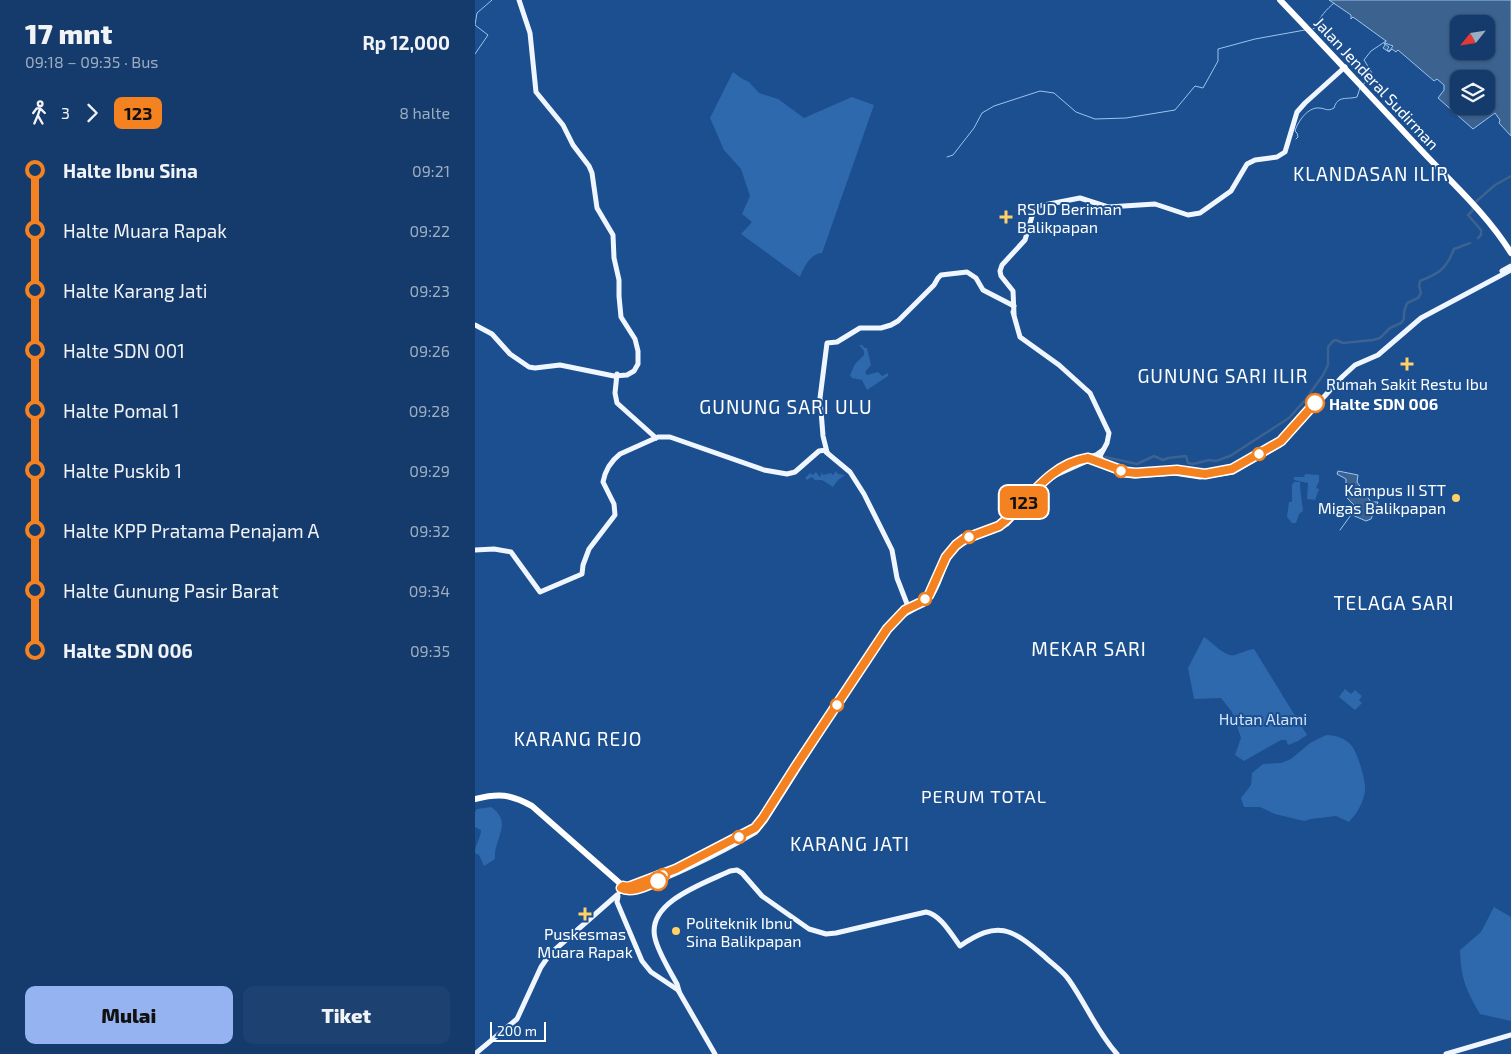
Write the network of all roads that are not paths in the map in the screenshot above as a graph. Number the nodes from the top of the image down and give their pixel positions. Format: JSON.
{"nodes":[{"id":1,"x":519,"y":0,"type":"edge"},
{"id":2,"x":1282,"y":0,"type":"edge"},
{"id":3,"x":1346,"y":66,"type":"junction"},
{"id":4,"x":1486,"y":217,"type":"junction"},
{"id":5,"x":1511,"y":247,"type":"edge"},
{"id":6,"x":1511,"y":253,"type":"edge"},
{"id":7,"x":1511,"y":266,"type":"edge"},
{"id":8,"x":1511,"y":270,"type":"edge"},
{"id":9,"x":1496,"y":276,"type":"junction"},
{"id":10,"x":1013,"y":305,"type":"junction"},
{"id":11,"x":475,"y":323,"type":"edge"},
{"id":12,"x":617,"y":376,"type":"junction"},
{"id":13,"x":651,"y":432,"type":"junction"},
{"id":14,"x":666,"y":437,"type":"junction"},
{"id":15,"x":655,"y":439,"type":"junction"},
{"id":16,"x":826,"y":451,"type":"junction"},
{"id":17,"x":1096,"y":460,"type":"junction"},
{"id":18,"x":475,"y":550,"type":"edge"},
{"id":19,"x":915,"y":605,"type":"junction"},
{"id":20,"x":909,"y":609,"type":"junction"},
{"id":21,"x":475,"y":800,"type":"edge"},
{"id":22,"x":619,"y":891,"type":"junction"},
{"id":23,"x":637,"y":948,"type":"junction"},
{"id":24,"x":664,"y":958,"type":"junction"},
{"id":25,"x":669,"y":968,"type":"junction"},
{"id":26,"x":661,"y":975,"type":"junction"},
{"id":27,"x":680,"y":990,"type":"junction"},
{"id":28,"x":1511,"y":1035,"type":"edge"},
{"id":29,"x":475,"y":1054,"type":"edge"},
{"id":30,"x":717,"y":1054,"type":"edge"},
{"id":31,"x":1117,"y":1054,"type":"edge"},
{"id":32,"x":1446,"y":1054,"type":"edge"}],
"edges":[{"from":1,"to":12,"type":"main road"},
{"from":2,"to":3,"type":"highway","name":"Jalan Jenderal Sudirman"},
{"from":3,"to":4,"type":"highway","name":"Jalan Jenderal Sudirman"},
{"from":3,"to":10,"type":"main road"},
{"from":4,"to":5,"type":"highway","name":"Jalan Jenderal Sudirman"},
{"from":4,"to":6,"type":"highway","name":"Jalan Jenderal Sudirman"},
{"from":7,"to":9,"type":"main road"},
{"from":8,"to":9,"type":"main road"},
{"from":9,"to":17,"type":"main road"},
{"from":10,"to":16,"type":"main road"},
{"from":10,"to":17,"type":"main road"},
{"from":11,"to":12,"type":"main road"},
{"from":12,"to":13,"type":"main road"},
{"from":13,"to":14,"type":"main road"},
{"from":13,"to":15,"type":"main road"},
{"from":14,"to":15,"type":"main road"},
{"from":14,"to":16,"type":"main road"},
{"from":15,"to":18,"type":"main road"},
{"from":16,"to":19,"type":"main road"},
{"from":16,"to":20,"type":"main road"},
{"from":17,"to":19,"type":"main road"},
{"from":17,"to":22,"type":"main road"},
{"from":19,"to":20,"type":"main road"},
{"from":20,"to":22,"type":"main road"},
{"from":21,"to":22,"type":"highway"},
{"from":22,"to":23,"type":"main road"},
{"from":22,"to":29,"type":"main road"},
{"from":23,"to":26,"type":"main road"},
{"from":23,"to":27,"type":"main road"},
{"from":24,"to":25,"type":"main road"},
{"from":24,"to":27,"type":"main road"},
{"from":24,"to":31,"type":"main road"},
{"from":25,"to":26,"type":"main road"},
{"from":25,"to":27,"type":"main road"},
{"from":26,"to":27,"type":"main road"},
{"from":27,"to":30,"type":"main road"},
{"from":28,"to":32,"type":"main road"}]}
